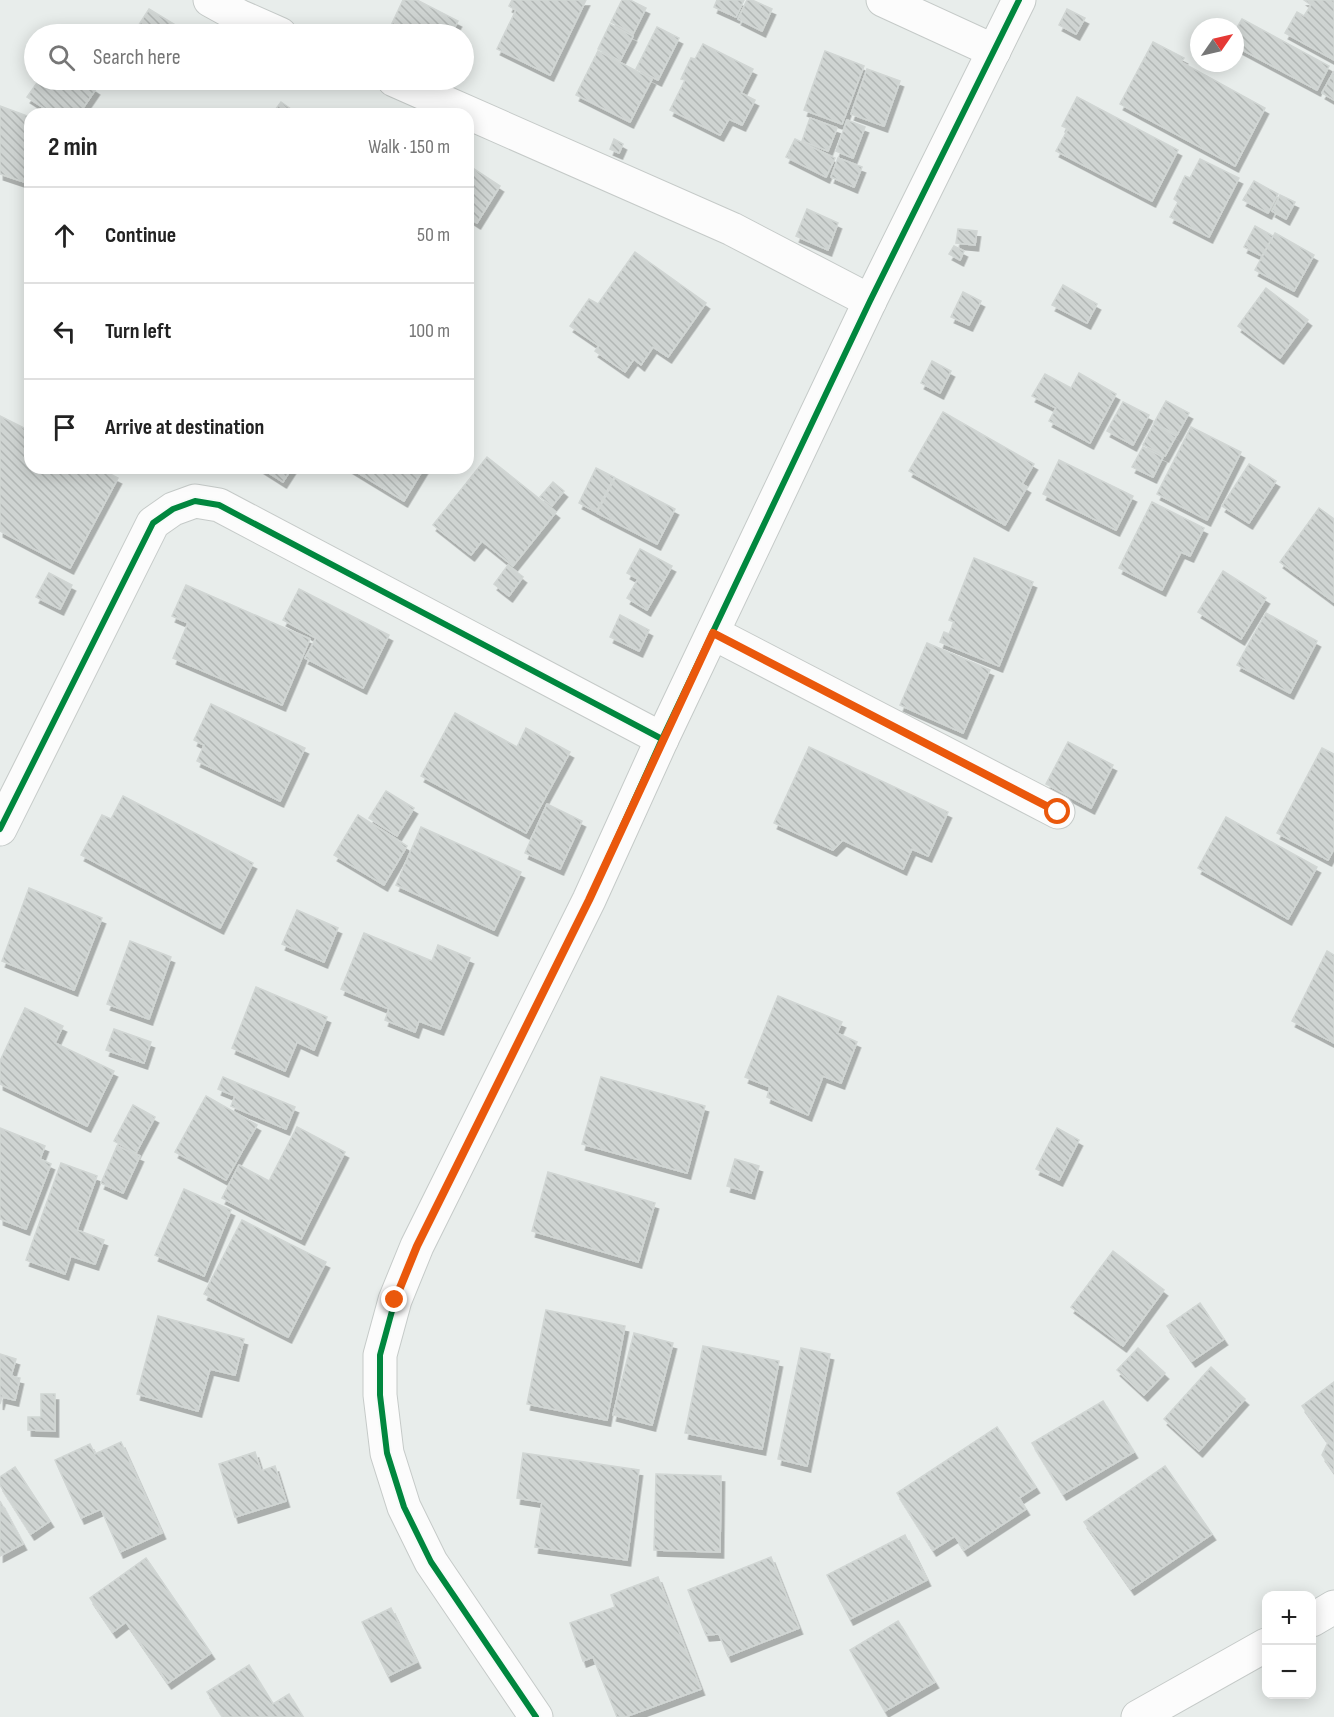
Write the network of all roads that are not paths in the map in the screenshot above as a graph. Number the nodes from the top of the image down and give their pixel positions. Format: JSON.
{"nodes":[{"id":1,"x":210,"y":0,"type":"edge"},
{"id":2,"x":884,"y":0,"type":"edge"},
{"id":3,"x":1019,"y":0,"type":"edge"},
{"id":4,"x":257,"y":24,"type":"edge"},
{"id":5,"x":994,"y":51,"type":"junction"},
{"id":6,"x":417,"y":90,"type":"edge"},
{"id":7,"x":458,"y":108,"type":"edge"},
{"id":8,"x":474,"y":115,"type":"edge"},
{"id":9,"x":870,"y":301,"type":"junction"},
{"id":10,"x":713,"y":633,"type":"junction"},
{"id":11,"x":662,"y":739,"type":"junction"},
{"id":12,"x":1058,"y":812,"type":"dead end"},
{"id":13,"x":0,"y":829,"type":"edge"},
{"id":14,"x":1334,"y":1607,"type":"edge"},
{"id":15,"x":1316,"y":1617,"type":"edge"},
{"id":16,"x":1262,"y":1647,"type":"edge"},
{"id":17,"x":536,"y":1717,"type":"edge"},
{"id":18,"x":1138,"y":1717,"type":"edge"}],
"edges":[{"from":1,"to":4,"type":"street"},
{"from":2,"to":5,"type":"street"},
{"from":3,"to":5,"type":"street"},
{"from":5,"to":9,"type":"street"},
{"from":6,"to":7,"type":"street"},
{"from":8,"to":9,"type":"street"},
{"from":9,"to":10,"type":"street"},
{"from":10,"to":11,"type":"street"},
{"from":10,"to":12,"type":"street"},
{"from":11,"to":13,"type":"street"},
{"from":11,"to":17,"type":"street"},
{"from":14,"to":15,"type":"street"},
{"from":16,"to":18,"type":"street"}]}
